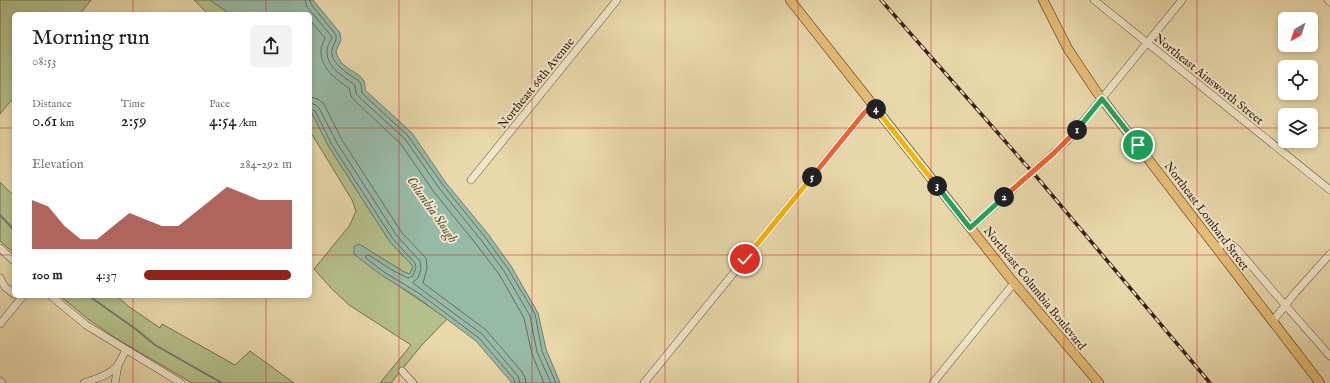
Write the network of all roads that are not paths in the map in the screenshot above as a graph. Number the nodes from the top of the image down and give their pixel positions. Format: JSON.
{"nodes":[{"id":1,"x":617,"y":0,"type":"edge"},
{"id":2,"x":790,"y":0,"type":"edge"},
{"id":3,"x":1042,"y":0,"type":"edge"},
{"id":4,"x":1094,"y":0,"type":"edge"},
{"id":5,"x":1182,"y":0,"type":"edge"},
{"id":6,"x":1148,"y":43,"type":"junction"},
{"id":7,"x":1102,"y":99,"type":"junction"},
{"id":8,"x":873,"y":105,"type":"junction"},
{"id":9,"x":471,"y":180,"type":"dead end"},
{"id":10,"x":1330,"y":190,"type":"edge"},
{"id":11,"x":970,"y":228,"type":"junction"},
{"id":12,"x":0,"y":248,"type":"edge"},
{"id":13,"x":1217,"y":248,"type":"junction"},
{"id":14,"x":1330,"y":254,"type":"edge"},
{"id":15,"x":12,"y":259,"type":"edge"},
{"id":16,"x":0,"y":278,"type":"edge"},
{"id":17,"x":1014,"y":283,"type":"junction"},
{"id":18,"x":12,"y":292,"type":"edge"},
{"id":19,"x":19,"y":298,"type":"edge"},
{"id":20,"x":54,"y":298,"type":"edge"},
{"id":21,"x":1286,"y":306,"type":"junction"},
{"id":22,"x":1273,"y":321,"type":"junction"},
{"id":23,"x":0,"y":324,"type":"edge"},
{"id":24,"x":126,"y":350,"type":"junction"},
{"id":25,"x":1330,"y":356,"type":"edge"},
{"id":26,"x":118,"y":365,"type":"junction"},
{"id":27,"x":402,"y":371,"type":"dead end"},
{"id":28,"x":84,"y":383,"type":"edge"},
{"id":29,"x":115,"y":383,"type":"edge"},
{"id":30,"x":181,"y":383,"type":"edge"},
{"id":31,"x":413,"y":383,"type":"edge"},
{"id":32,"x":644,"y":383,"type":"edge"},
{"id":33,"x":933,"y":383,"type":"edge"},
{"id":34,"x":1099,"y":383,"type":"edge"},
{"id":35,"x":1320,"y":383,"type":"edge"}],
"edges":[{"from":1,"to":9,"type":"street","name":"Northeast 66th Avenue"},
{"from":2,"to":8,"type":"main road","name":"Northeast Columbia Boulevard"},
{"from":3,"to":7,"type":"main road","name":"Northeast Lombard Street"},
{"from":4,"to":6,"type":"street","name":"Northeast Ainsworth Street"},
{"from":5,"to":6,"type":"street"},
{"from":6,"to":7,"type":"street"},
{"from":6,"to":10,"type":"street","name":"Northeast Ainsworth Street"},
{"from":7,"to":11,"type":"street"},
{"from":7,"to":13,"type":"main road","name":"Northeast Lombard Street"},
{"from":8,"to":11,"type":"main road","name":"Northeast Columbia Boulevard"},
{"from":8,"to":32,"type":"street"},
{"from":11,"to":17,"type":"main road","name":"Northeast Columbia Boulevard"},
{"from":12,"to":15,"type":"street"},
{"from":13,"to":21,"type":"street"},
{"from":13,"to":22,"type":"main road","name":"Northeast Lombard Street"},
{"from":14,"to":21,"type":"street"},
{"from":16,"to":18,"type":"street"},
{"from":17,"to":33,"type":"street"},
{"from":17,"to":34,"type":"main road","name":"Northeast Columbia Boulevard"},
{"from":19,"to":23,"type":"street"},
{"from":20,"to":24,"type":"street"},
{"from":21,"to":22,"type":"street"},
{"from":21,"to":25,"type":"street"},
{"from":22,"to":35,"type":"main road","name":"Northeast Lombard Street"},
{"from":24,"to":26,"type":"street"},
{"from":24,"to":30,"type":"street"},
{"from":26,"to":28,"type":"street"},
{"from":26,"to":29,"type":"street"},
{"from":27,"to":31,"type":"street"}]}
